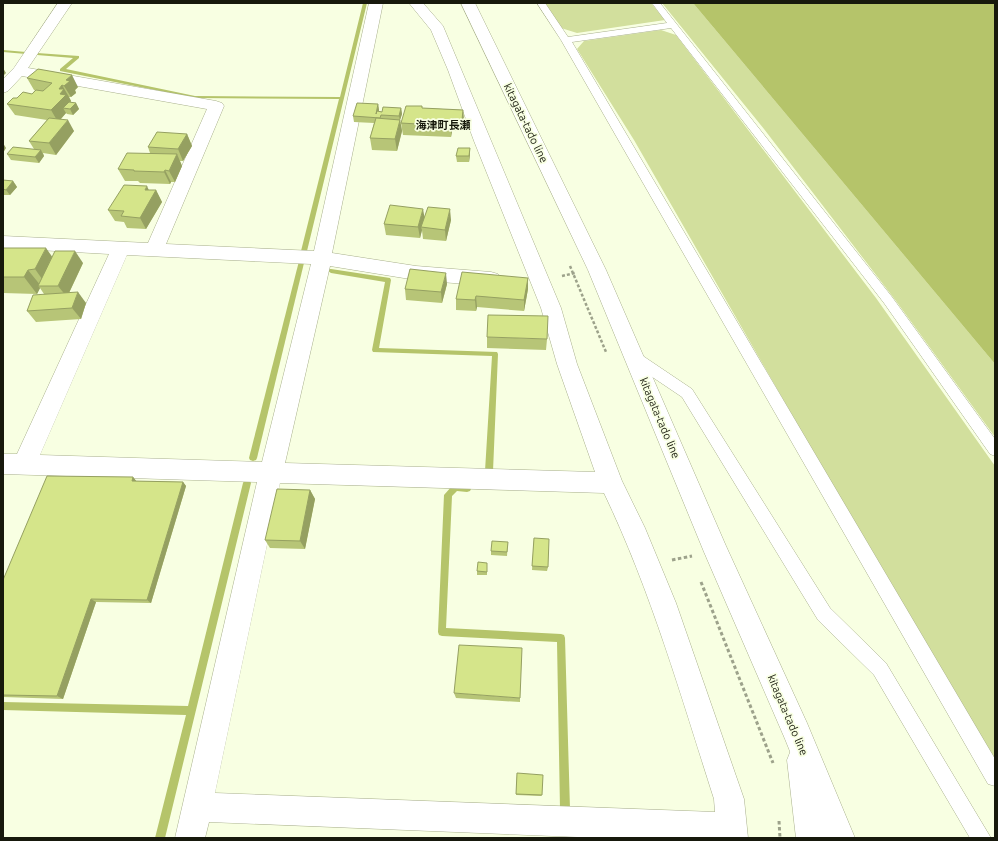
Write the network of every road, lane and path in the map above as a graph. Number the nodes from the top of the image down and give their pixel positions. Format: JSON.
{"nodes":[{"id":1,"x":65,"y":3,"type":"edge"},
{"id":2,"x":376,"y":3,"type":"edge"},
{"id":3,"x":416,"y":3,"type":"edge"},
{"id":4,"x":541,"y":3,"type":"edge"},
{"id":5,"x":656,"y":3,"type":"edge"},
{"id":6,"x":468,"y":4,"type":"edge"},
{"id":7,"x":673,"y":25,"type":"junction"},
{"id":8,"x":566,"y":40,"type":"junction"},
{"id":9,"x":19,"y":71,"type":"junction"},
{"id":10,"x":3,"y":88,"type":"edge"},
{"id":11,"x":3,"y":242,"type":"edge"},
{"id":12,"x":121,"y":247,"type":"junction"},
{"id":13,"x":155,"y":249,"type":"junction"},
{"id":14,"x":322,"y":258,"type":"junction"},
{"id":15,"x":566,"y":259,"type":"dead end"},
{"id":16,"x":597,"y":270,"type":"junction"},
{"id":17,"x":573,"y":273,"type":"junction"},
{"id":18,"x":522,"y":280,"type":"junction"},
{"id":19,"x":606,"y":353,"type":"dead end"},
{"id":20,"x":635,"y":358,"type":"junction"},
{"id":21,"x":995,"y":450,"type":"edge"},
{"id":22,"x":13,"y":464,"type":"edge"},
{"id":23,"x":271,"y":472,"type":"junction"},
{"id":24,"x":611,"y":483,"type":"junction"},
{"id":25,"x":688,"y":549,"type":"dead end"},
{"id":26,"x":716,"y":552,"type":"junction"},
{"id":27,"x":690,"y":556,"type":"junction"},
{"id":28,"x":694,"y":564,"type":"dead end"},
{"id":29,"x":648,"y":566,"type":"junction"},
{"id":30,"x":699,"y":578,"type":"dead end"},
{"id":31,"x":797,"y":733,"type":"junction"},
{"id":32,"x":776,"y":770,"type":"dead end"},
{"id":33,"x":995,"y":777,"type":"edge"},
{"id":34,"x":197,"y":807,"type":"junction"},
{"id":35,"x":779,"y":816,"type":"dead end"},
{"id":36,"x":733,"y":833,"type":"edge"},
{"id":37,"x":190,"y":838,"type":"edge"},
{"id":38,"x":780,"y":838,"type":"edge"},
{"id":39,"x":811,"y":838,"type":"edge"},
{"id":40,"x":840,"y":838,"type":"edge"},
{"id":41,"x":981,"y":838,"type":"edge"}],
"edges":[{"from":1,"to":9,"type":"street"},
{"from":2,"to":14,"type":"street"},
{"from":3,"to":18,"type":"street"},
{"from":4,"to":8,"type":"lane"},
{"from":5,"to":7,"type":"lane"},
{"from":6,"to":16,"type":"street","name":"kitagata-tado line"},
{"from":7,"to":8,"type":"lane"},
{"from":7,"to":21,"type":"lane"},
{"from":8,"to":33,"type":"lane"},
{"from":9,"to":10,"type":"street"},
{"from":9,"to":13,"type":"street"},
{"from":11,"to":12,"type":"street"},
{"from":12,"to":13,"type":"street"},
{"from":12,"to":22,"type":"street"},
{"from":13,"to":14,"type":"street"},
{"from":14,"to":18,"type":"street"},
{"from":14,"to":23,"type":"street"},
{"from":15,"to":17,"type":"path"},
{"from":16,"to":17,"type":"path"},
{"from":16,"to":20,"type":"street","name":"kitagata-tado line"},
{"from":17,"to":18,"type":"path"},
{"from":17,"to":19,"type":"path"},
{"from":18,"to":24,"type":"street"},
{"from":20,"to":26,"type":"street","name":"kitagata-tado line"},
{"from":20,"to":41,"type":"lane"},
{"from":22,"to":23,"type":"street"},
{"from":23,"to":24,"type":"street"},
{"from":23,"to":34,"type":"street"},
{"from":24,"to":29,"type":"street"},
{"from":25,"to":27,"type":"path"},
{"from":26,"to":27,"type":"path"},
{"from":26,"to":31,"type":"street","name":"kitagata-tado line"},
{"from":27,"to":28,"type":"path"},
{"from":27,"to":29,"type":"path"},
{"from":29,"to":36,"type":"street"},
{"from":30,"to":32,"type":"path"},
{"from":31,"to":39,"type":"street"},
{"from":31,"to":40,"type":"street","name":"kitagata-tado line"},
{"from":34,"to":36,"type":"street"},
{"from":34,"to":37,"type":"street"},
{"from":35,"to":38,"type":"path"}]}
